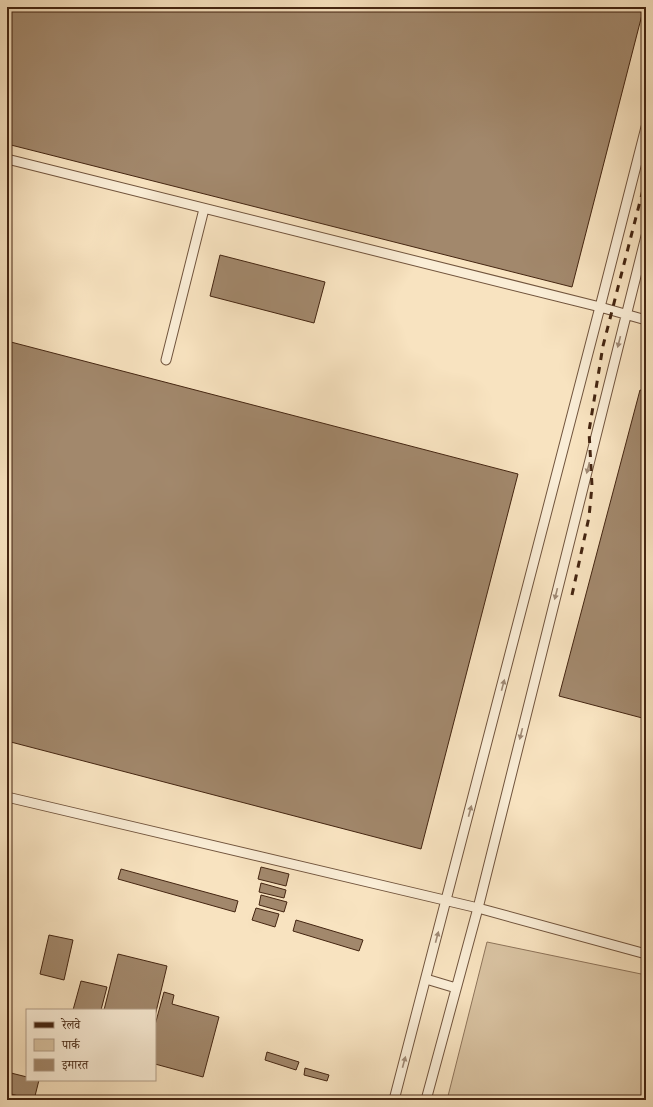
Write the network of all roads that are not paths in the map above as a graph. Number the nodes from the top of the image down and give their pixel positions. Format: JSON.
{"nodes":[{"id":1,"x":646,"y":127,"type":"edge"},
{"id":2,"x":7,"y":159,"type":"edge"},
{"id":3,"x":204,"y":208,"type":"junction"},
{"id":4,"x":646,"y":236,"type":"edge"},
{"id":5,"x":600,"y":307,"type":"junction"},
{"id":6,"x":626,"y":314,"type":"junction"},
{"id":7,"x":646,"y":320,"type":"edge"},
{"id":8,"x":166,"y":360,"type":"dead end"},
{"id":9,"x":7,"y":797,"type":"edge"},
{"id":10,"x":446,"y":901,"type":"junction"},
{"id":11,"x":478,"y":908,"type":"junction"},
{"id":12,"x":646,"y":954,"type":"edge"},
{"id":13,"x":426,"y":979,"type":"junction"},
{"id":14,"x":456,"y":988,"type":"junction"},
{"id":15,"x":394,"y":1100,"type":"edge"},
{"id":16,"x":426,"y":1100,"type":"edge"}],
"edges":[{"from":1,"to":5,"type":"lane"},
{"from":2,"to":3,"type":"lane"},
{"from":3,"to":5,"type":"lane"},
{"from":3,"to":8,"type":"lane"},
{"from":4,"to":6,"type":"lane"},
{"from":5,"to":6,"type":"lane"},
{"from":10,"to":5,"type":"lane","one_way":true},
{"from":6,"to":7,"type":"lane"},
{"from":6,"to":11,"type":"lane","one_way":true},
{"from":9,"to":10,"type":"lane"},
{"from":10,"to":11,"type":"lane"},
{"from":13,"to":10,"type":"lane","one_way":true},
{"from":11,"to":12,"type":"lane"},
{"from":11,"to":14,"type":"lane"},
{"from":13,"to":14,"type":"lane"},
{"from":15,"to":13,"type":"lane","one_way":true},
{"from":14,"to":16,"type":"lane"}]}
